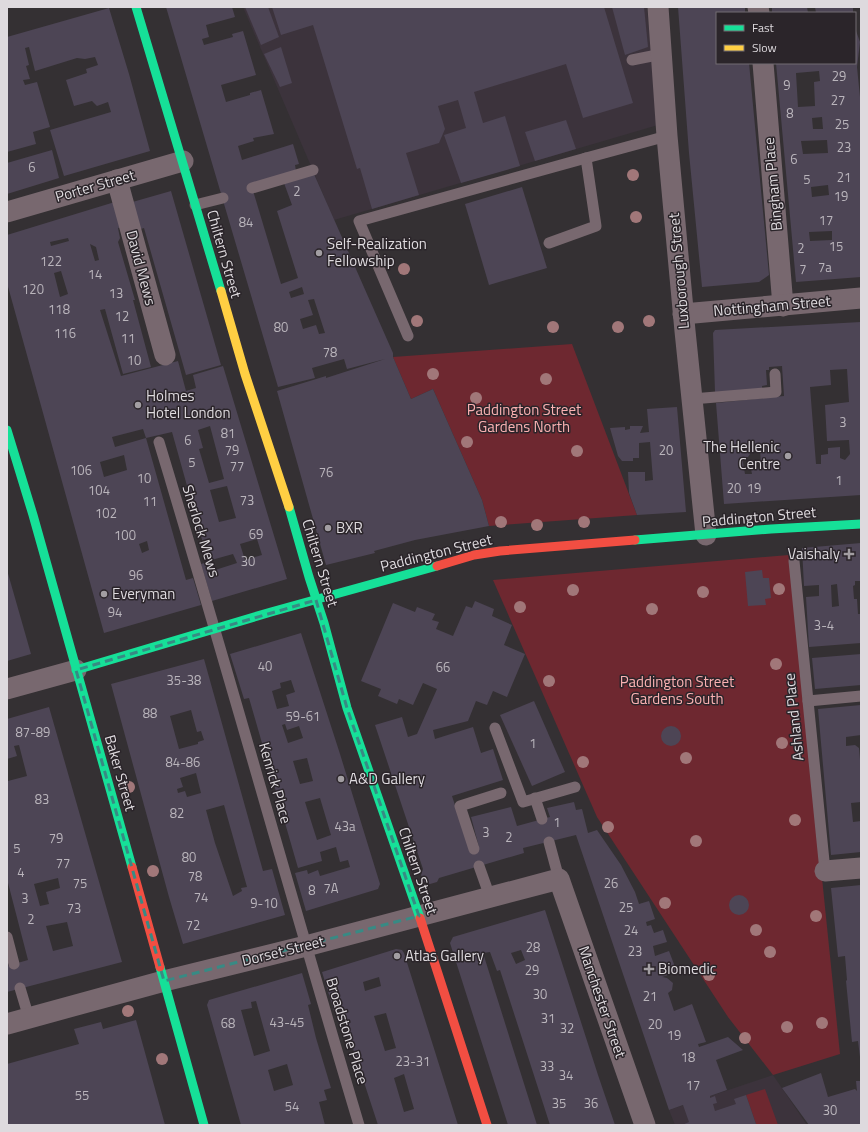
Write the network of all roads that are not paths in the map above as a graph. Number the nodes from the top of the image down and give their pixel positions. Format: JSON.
{"nodes":[{"id":1,"x":136,"y":7,"type":"edge"},
{"id":2,"x":658,"y":7,"type":"edge"},
{"id":3,"x":662,"y":54,"type":"junction"},
{"id":4,"x":632,"y":60,"type":"dead end"},
{"id":5,"x":763,"y":64,"type":"edge"},
{"id":6,"x":667,"y":136,"type":"junction"},
{"id":7,"x":586,"y":158,"type":"junction"},
{"id":8,"x":183,"y":162,"type":"junction"},
{"id":9,"x":313,"y":170,"type":"dead end"},
{"id":10,"x":117,"y":180,"type":"junction"},
{"id":11,"x":252,"y":188,"type":"dead end"},
{"id":12,"x":223,"y":198,"type":"dead end"},
{"id":13,"x":195,"y":205,"type":"junction"},
{"id":14,"x":7,"y":212,"type":"edge"},
{"id":15,"x":549,"y":243,"type":"dead end"},
{"id":16,"x":861,"y":298,"type":"edge"},
{"id":17,"x":783,"y":306,"type":"junction"},
{"id":18,"x":683,"y":314,"type":"junction"},
{"id":19,"x":408,"y":336,"type":"dead end"},
{"id":20,"x":165,"y":355,"type":"dead end"},
{"id":21,"x":775,"y":374,"type":"dead end"},
{"id":22,"x":692,"y":399,"type":"junction"},
{"id":23,"x":7,"y":430,"type":"edge"},
{"id":24,"x":159,"y":442,"type":"dead end"},
{"id":25,"x":9,"y":443,"type":"edge"},
{"id":26,"x":861,"y":524,"type":"edge"},
{"id":27,"x":706,"y":535,"type":"junction"},
{"id":28,"x":794,"y":561,"type":"dead end"},
{"id":29,"x":316,"y":600,"type":"junction"},
{"id":30,"x":215,"y":629,"type":"junction"},
{"id":31,"x":76,"y":670,"type":"junction"},
{"id":32,"x":7,"y":690,"type":"edge"},
{"id":33,"x":861,"y":696,"type":"edge"},
{"id":34,"x":808,"y":701,"type":"junction"},
{"id":35,"x":495,"y":728,"type":"dead end"},
{"id":36,"x":575,"y":787,"type":"dead end"},
{"id":37,"x":501,"y":793,"type":"dead end"},
{"id":38,"x":535,"y":798,"type":"junction"},
{"id":39,"x":542,"y":819,"type":"dead end"},
{"id":40,"x":549,"y":842,"type":"dead end"},
{"id":41,"x":474,"y":849,"type":"dead end"},
{"id":42,"x":479,"y":866,"type":"dead end"},
{"id":43,"x":861,"y":868,"type":"edge"},
{"id":44,"x":824,"y":871,"type":"joint"},
{"id":45,"x":559,"y":879,"type":"junction"},
{"id":46,"x":490,"y":897,"type":"junction"},
{"id":47,"x":419,"y":916,"type":"junction"},
{"id":48,"x":7,"y":937,"type":"edge"},
{"id":49,"x":306,"y":946,"type":"junction"},
{"id":50,"x":14,"y":964,"type":"dead end"},
{"id":51,"x":164,"y":981,"type":"junction"},
{"id":52,"x":20,"y":988,"type":"dead end"},
{"id":53,"x":29,"y":1018,"type":"junction"},
{"id":54,"x":7,"y":1024,"type":"edge"},
{"id":55,"x":204,"y":1125,"type":"edge"},
{"id":56,"x":359,"y":1125,"type":"edge"},
{"id":57,"x":487,"y":1125,"type":"edge"},
{"id":58,"x":645,"y":1125,"type":"edge"}],
"edges":[{"from":1,"to":8,"type":"main road","name":"Chiltern Street"},
{"from":2,"to":3,"type":"street","name":"Luxborough Street"},
{"from":3,"to":4,"type":"lane"},
{"from":3,"to":6,"type":"street","name":"Luxborough Street"},
{"from":5,"to":17,"type":"street","name":"Bingham Place"},
{"from":6,"to":7,"type":"lane"},
{"from":6,"to":18,"type":"street","name":"Luxborough Street"},
{"from":7,"to":15,"type":"lane"},
{"from":7,"to":19,"type":"lane"},
{"from":8,"to":10,"type":"street","name":"Porter Street"},
{"from":8,"to":13,"type":"main road","name":"Chiltern Street"},
{"from":9,"to":11,"type":"lane"},
{"from":10,"to":14,"type":"street","name":"Porter Street"},
{"from":10,"to":20,"type":"street","name":"David Mews"},
{"from":12,"to":13,"type":"lane"},
{"from":13,"to":29,"type":"main road","name":"Chiltern Street"},
{"from":16,"to":17,"type":"street","name":"Nottingham Street"},
{"from":17,"to":18,"type":"street","name":"Nottingham Street"},
{"from":18,"to":22,"type":"street","name":"Luxborough Street"},
{"from":21,"to":22,"type":"lane"},
{"from":22,"to":27,"type":"street","name":"Luxborough Street"},
{"from":23,"to":25,"type":"main road","name":"Baker Street"},
{"from":24,"to":30,"type":"lane","name":"Sherlock Mews"},
{"from":25,"to":31,"type":"main road","name":"Baker Street"},
{"from":26,"to":27,"type":"main road","name":"Paddington Street"},
{"from":27,"to":29,"type":"main road","name":"Paddington Street"},
{"from":28,"to":34,"type":"lane","name":"Ashland Place"},
{"from":29,"to":30,"type":"main road","name":"Paddington Street"},
{"from":29,"to":47,"type":"main road","name":"Chiltern Street"},
{"from":30,"to":31,"type":"main road","name":"Paddington Street"},
{"from":30,"to":49,"type":"lane","name":"Kenrick Place"},
{"from":31,"to":32,"type":"street"},
{"from":31,"to":51,"type":"main road","name":"Baker Street"},
{"from":33,"to":34,"type":"lane"},
{"from":34,"to":44,"type":"lane","name":"Ashland Place"},
{"from":35,"to":38,"type":"lane"},
{"from":36,"to":38,"type":"lane"},
{"from":37,"to":41,"type":"lane"},
{"from":38,"to":39,"type":"lane"},
{"from":40,"to":45,"type":"lane"},
{"from":42,"to":46,"type":"lane"},
{"from":43,"to":44,"type":"street"},
{"from":45,"to":46,"type":"street","name":"Dorset Street"},
{"from":45,"to":58,"type":"street","name":"Manchester Street"},
{"from":46,"to":47,"type":"street","name":"Dorset Street"},
{"from":47,"to":49,"type":"street","name":"Dorset Street"},
{"from":47,"to":57,"type":"main road","name":"Chiltern Street"},
{"from":48,"to":50,"type":"lane"},
{"from":49,"to":51,"type":"street","name":"Dorset Street"},
{"from":49,"to":56,"type":"lane","name":"Broadstone Place"},
{"from":51,"to":53,"type":"street","name":"Dorset Street"},
{"from":51,"to":55,"type":"main road","name":"Baker Street"},
{"from":52,"to":53,"type":"lane"},
{"from":53,"to":54,"type":"street","name":"Dorset Street"}]}
